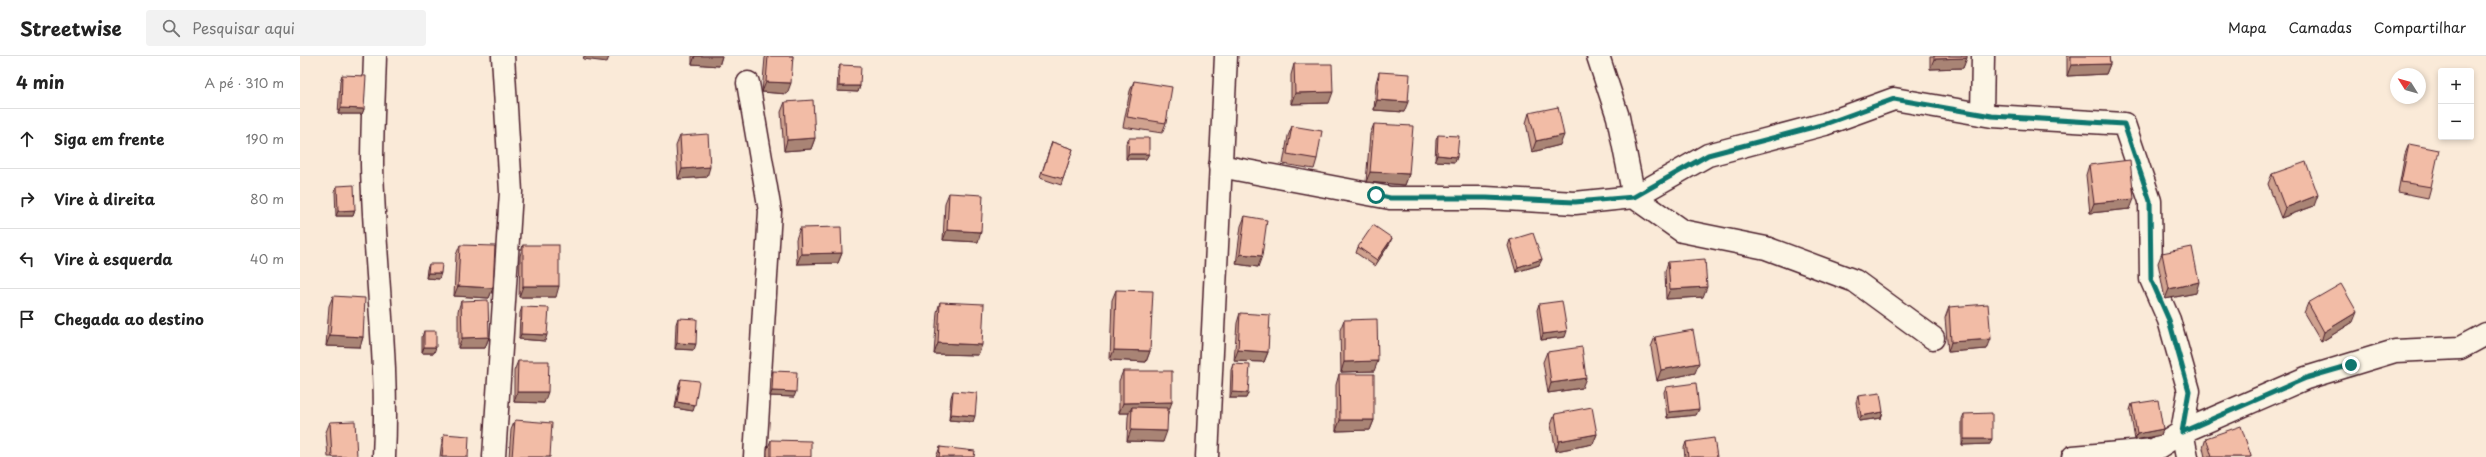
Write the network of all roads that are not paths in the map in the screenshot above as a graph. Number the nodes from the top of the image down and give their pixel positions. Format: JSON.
{"nodes":[{"id":1,"x":375,"y":56,"type":"edge"},
{"id":2,"x":502,"y":56,"type":"edge"},
{"id":3,"x":1226,"y":56,"type":"edge"},
{"id":4,"x":1598,"y":56,"type":"edge"},
{"id":5,"x":1982,"y":56,"type":"edge"},
{"id":6,"x":748,"y":83,"type":"dead end"},
{"id":7,"x":1982,"y":114,"type":"junction"},
{"id":8,"x":1220,"y":166,"type":"junction"},
{"id":9,"x":1634,"y":197,"type":"junction"},
{"id":10,"x":2486,"y":334,"type":"edge"},
{"id":11,"x":1933,"y":338,"type":"dead end"},
{"id":12,"x":2182,"y":432,"type":"junction"},
{"id":13,"x":384,"y":457,"type":"edge"},
{"id":14,"x":494,"y":457,"type":"edge"},
{"id":15,"x":755,"y":457,"type":"edge"},
{"id":16,"x":1207,"y":457,"type":"edge"},
{"id":17,"x":2073,"y":457,"type":"edge"},
{"id":18,"x":2187,"y":457,"type":"edge"}],
"edges":[{"from":1,"to":13,"type":"street"},
{"from":2,"to":14,"type":"street"},
{"from":3,"to":8,"type":"street"},
{"from":4,"to":9,"type":"street"},
{"from":5,"to":7,"type":"street"},
{"from":6,"to":15,"type":"street"},
{"from":7,"to":9,"type":"street"},
{"from":7,"to":12,"type":"street"},
{"from":8,"to":9,"type":"street"},
{"from":8,"to":16,"type":"street"},
{"from":9,"to":11,"type":"street"},
{"from":10,"to":12,"type":"street"},
{"from":12,"to":17,"type":"street"},
{"from":12,"to":18,"type":"street"}]}
